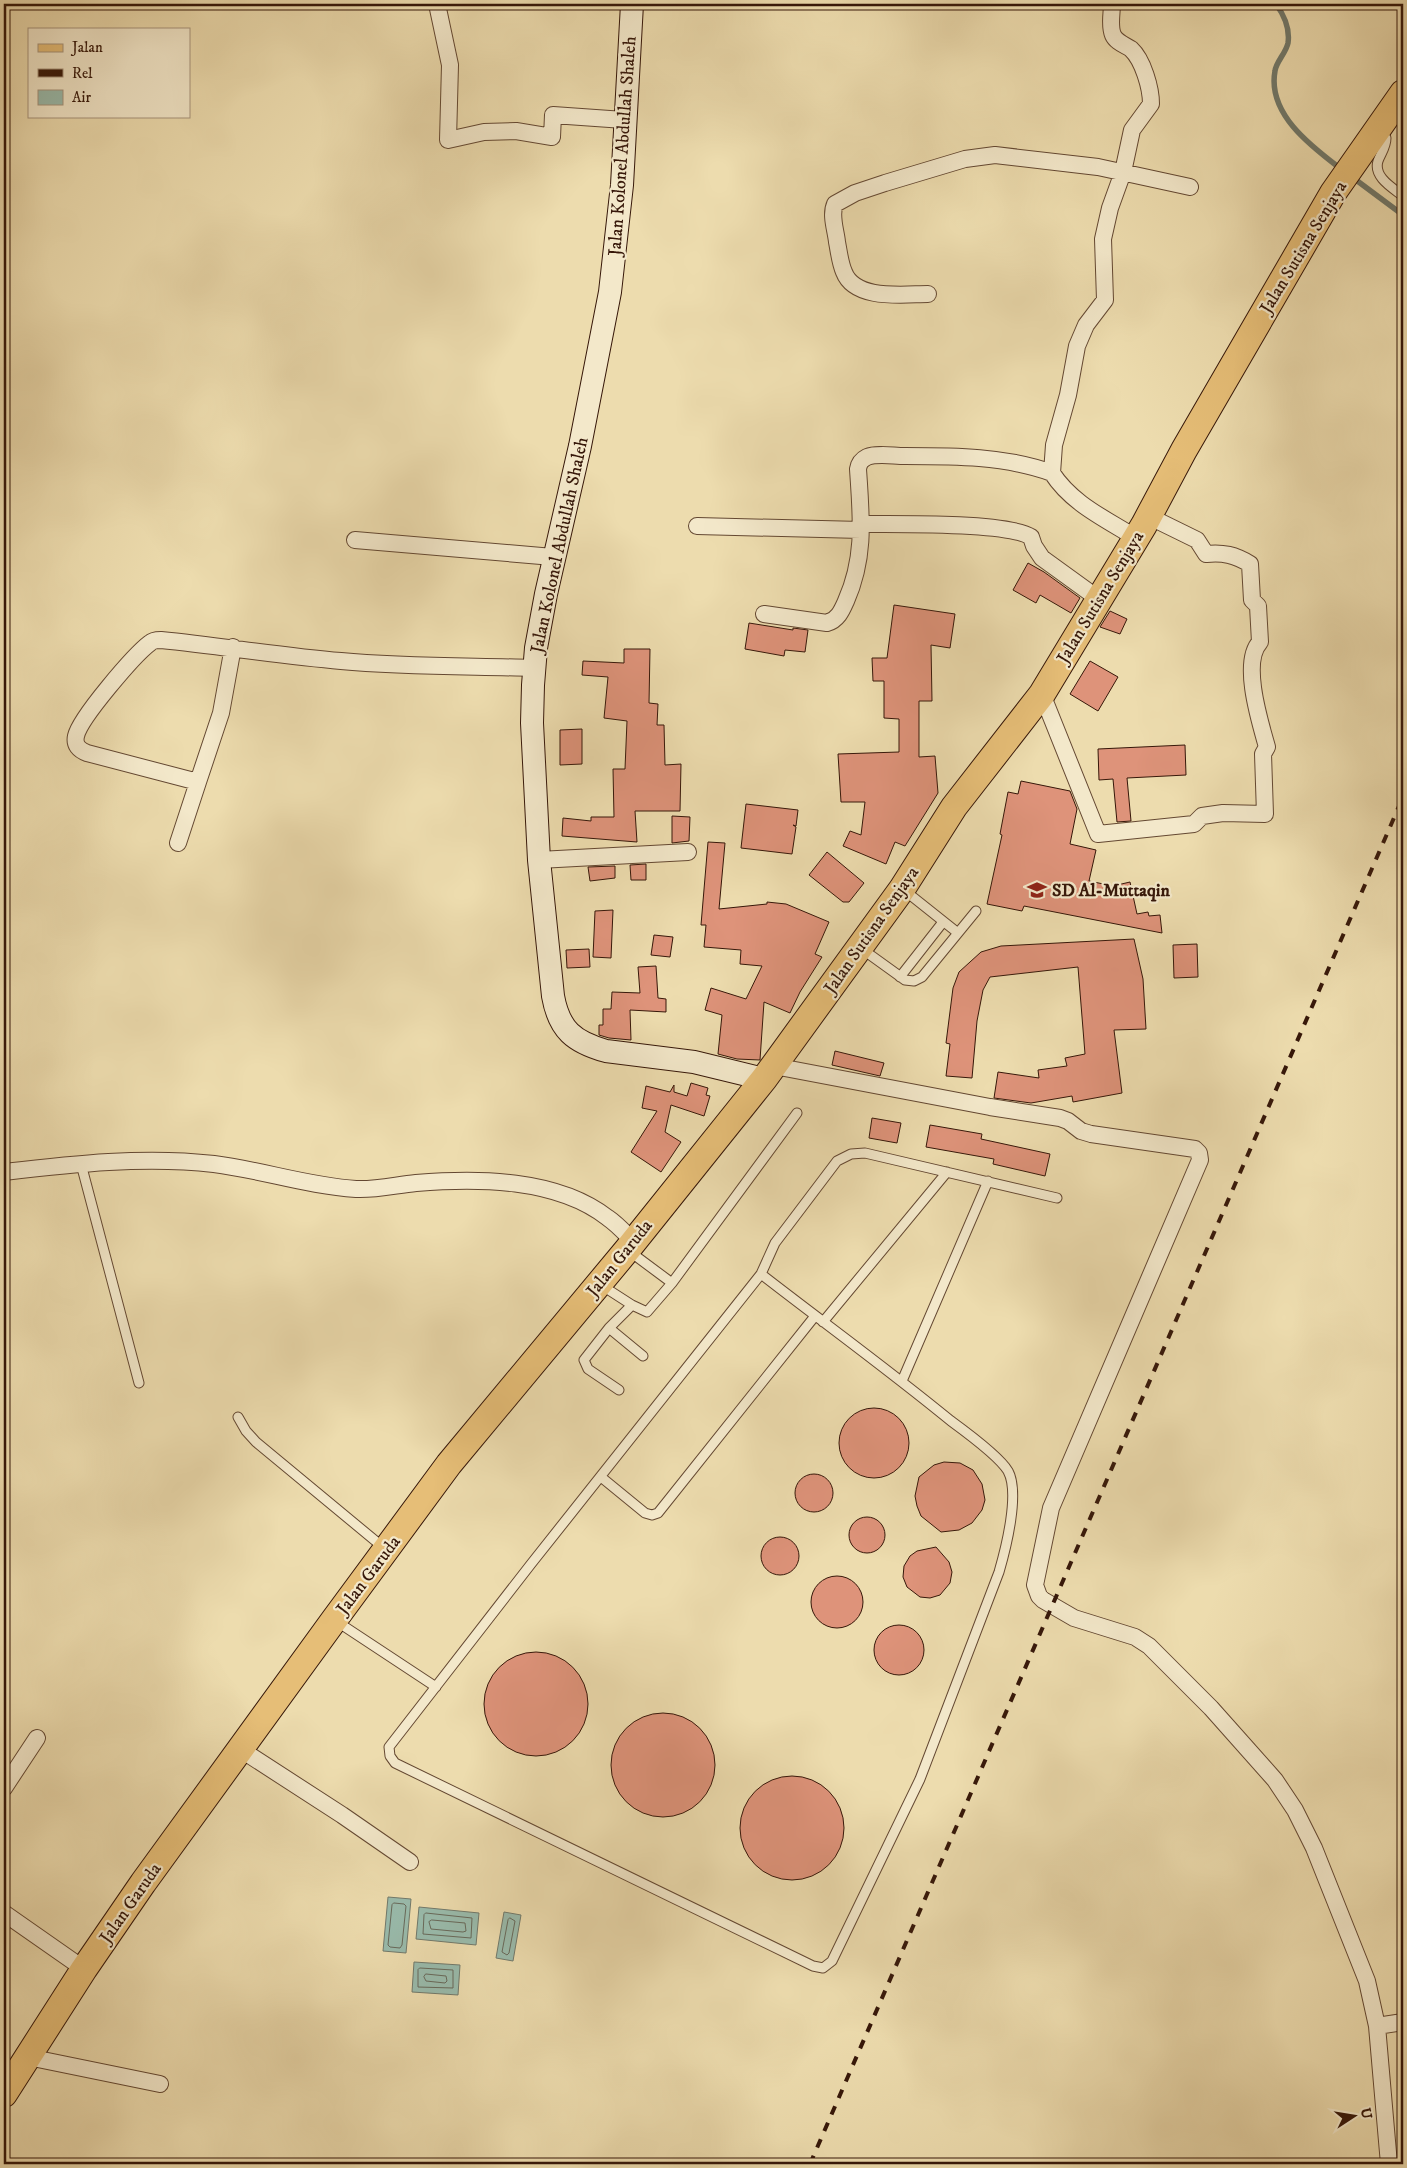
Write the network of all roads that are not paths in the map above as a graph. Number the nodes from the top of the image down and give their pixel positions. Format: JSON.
{"nodes":[{"id":1,"x":438,"y":4,"type":"edge"},
{"id":2,"x":632,"y":4,"type":"edge"},
{"id":3,"x":1112,"y":4,"type":"edge"},
{"id":4,"x":1403,"y":93,"type":"edge"},
{"id":5,"x":624,"y":120,"type":"junction"},
{"id":6,"x":1370,"y":140,"type":"junction"},
{"id":7,"x":1123,"y":172,"type":"junction"},
{"id":8,"x":1190,"y":187,"type":"dead end"},
{"id":9,"x":1403,"y":196,"type":"edge"},
{"id":10,"x":928,"y":294,"type":"dead end"},
{"id":11,"x":1052,"y":473,"type":"junction"},
{"id":12,"x":696,"y":526,"type":"dead end"},
{"id":13,"x":861,"y":527,"type":"junction"},
{"id":14,"x":1142,"y":527,"type":"junction"},
{"id":15,"x":355,"y":540,"type":"dead end"},
{"id":16,"x":553,"y":557,"type":"junction"},
{"id":17,"x":1100,"y":600,"type":"junction"},
{"id":18,"x":764,"y":614,"type":"dead end"},
{"id":19,"x":233,"y":647,"type":"junction"},
{"id":20,"x":534,"y":668,"type":"junction"},
{"id":21,"x":1042,"y":694,"type":"junction"},
{"id":22,"x":198,"y":782,"type":"junction"},
{"id":23,"x":178,"y":843,"type":"dead end"},
{"id":24,"x":688,"y":852,"type":"dead end"},
{"id":25,"x":539,"y":860,"type":"junction"},
{"id":26,"x":902,"y":888,"type":"junction"},
{"id":27,"x":976,"y":911,"type":"dead end"},
{"id":28,"x":943,"y":922,"type":"junction"},
{"id":29,"x":958,"y":933,"type":"junction"},
{"id":30,"x":860,"y":947,"type":"junction"},
{"id":31,"x":900,"y":977,"type":"junction"},
{"id":32,"x":769,"y":1073,"type":"junction"},
{"id":33,"x":798,"y":1113,"type":"dead end"},
{"id":34,"x":81,"y":1164,"type":"junction"},
{"id":35,"x":4,"y":1172,"type":"edge"},
{"id":36,"x":947,"y":1172,"type":"junction"},
{"id":37,"x":988,"y":1181,"type":"junction"},
{"id":38,"x":1056,"y":1198,"type":"dead end"},
{"id":39,"x":630,"y":1246,"type":"junction"},
{"id":40,"x":761,"y":1274,"type":"junction"},
{"id":41,"x":599,"y":1283,"type":"junction"},
{"id":42,"x":672,"y":1283,"type":"junction"},
{"id":43,"x":632,"y":1305,"type":"junction"},
{"id":44,"x":815,"y":1316,"type":"junction"},
{"id":45,"x":823,"y":1322,"type":"junction"},
{"id":46,"x":610,"y":1328,"type":"junction"},
{"id":47,"x":643,"y":1356,"type":"dead end"},
{"id":48,"x":902,"y":1381,"type":"junction"},
{"id":49,"x":139,"y":1383,"type":"dead end"},
{"id":50,"x":619,"y":1390,"type":"dead end"},
{"id":51,"x":238,"y":1417,"type":"dead end"},
{"id":52,"x":601,"y":1477,"type":"junction"},
{"id":53,"x":386,"y":1550,"type":"junction"},
{"id":54,"x":334,"y":1620,"type":"junction"},
{"id":55,"x":436,"y":1687,"type":"junction"},
{"id":56,"x":37,"y":1738,"type":"dead end"},
{"id":57,"x":240,"y":1749,"type":"junction"},
{"id":58,"x":4,"y":1788,"type":"edge"},
{"id":59,"x":410,"y":1862,"type":"dead end"},
{"id":60,"x":4,"y":1913,"type":"edge"},
{"id":61,"x":84,"y":1969,"type":"junction"},
{"id":62,"x":1403,"y":2022,"type":"edge"},
{"id":63,"x":1377,"y":2026,"type":"junction"},
{"id":64,"x":28,"y":2057,"type":"junction"},
{"id":65,"x":160,"y":2084,"type":"dead end"},
{"id":66,"x":4,"y":2094,"type":"edge"},
{"id":67,"x":1389,"y":2164,"type":"edge"}],
"edges":[{"from":1,"to":5,"type":"street"},
{"from":2,"to":5,"type":"main road","name":"Jalan Kolonel Abdullah Shaleh"},
{"from":3,"to":7,"type":"street"},
{"from":4,"to":6,"type":"main road","name":"Jalan Sutisna Senjaya"},
{"from":5,"to":16,"type":"main road","name":"Jalan Kolonel Abdullah Shaleh"},
{"from":6,"to":9,"type":"lane"},
{"from":6,"to":14,"type":"main road","name":"Jalan Sutisna Senjaya"},
{"from":7,"to":8,"type":"street"},
{"from":7,"to":10,"type":"street"},
{"from":7,"to":11,"type":"street"},
{"from":11,"to":13,"type":"street"},
{"from":11,"to":14,"type":"street"},
{"from":12,"to":13,"type":"street"},
{"from":13,"to":17,"type":"street"},
{"from":13,"to":18,"type":"street"},
{"from":14,"to":17,"type":"main road","name":"Jalan Sutisna Senjaya"},
{"from":14,"to":21,"type":"street"},
{"from":15,"to":16,"type":"street"},
{"from":16,"to":20,"type":"main road","name":"Jalan Kolonel Abdullah Shaleh"},
{"from":17,"to":21,"type":"main road","name":"Jalan Sutisna Senjaya"},
{"from":19,"to":20,"type":"street"},
{"from":19,"to":22,"type":"street"},
{"from":19,"to":22,"type":"street"},
{"from":20,"to":25,"type":"main road","name":"Jalan Kolonel Abdullah Shaleh"},
{"from":21,"to":26,"type":"main road","name":"Jalan Sutisna Senjaya"},
{"from":22,"to":23,"type":"street"},
{"from":24,"to":25,"type":"street"},
{"from":25,"to":32,"type":"main road","name":"Jalan Kolonel Abdullah Shaleh"},
{"from":26,"to":28,"type":"lane"},
{"from":26,"to":30,"type":"main road","name":"Jalan Sutisna Senjaya"},
{"from":27,"to":29,"type":"lane"},
{"from":28,"to":29,"type":"lane"},
{"from":28,"to":31,"type":"lane"},
{"from":29,"to":31,"type":"lane"},
{"from":30,"to":31,"type":"lane"},
{"from":30,"to":32,"type":"main road","name":"Jalan Sutisna Senjaya"},
{"from":32,"to":39,"type":"main road","name":"Jalan Garuda"},
{"from":32,"to":63,"type":"street"},
{"from":33,"to":42,"type":"lane"},
{"from":34,"to":35,"type":"street"},
{"from":34,"to":39,"type":"street"},
{"from":34,"to":49,"type":"lane"},
{"from":36,"to":37,"type":"lane"},
{"from":36,"to":40,"type":"lane"},
{"from":36,"to":45,"type":"lane"},
{"from":37,"to":38,"type":"lane"},
{"from":37,"to":48,"type":"lane"},
{"from":39,"to":41,"type":"main road","name":"Jalan Garuda"},
{"from":39,"to":42,"type":"lane"},
{"from":40,"to":44,"type":"lane"},
{"from":40,"to":52,"type":"lane"},
{"from":41,"to":43,"type":"lane"},
{"from":41,"to":53,"type":"main road","name":"Jalan Garuda"},
{"from":42,"to":43,"type":"lane"},
{"from":43,"to":46,"type":"lane"},
{"from":44,"to":45,"type":"lane"},
{"from":44,"to":52,"type":"lane"},
{"from":45,"to":48,"type":"lane"},
{"from":46,"to":47,"type":"lane"},
{"from":46,"to":50,"type":"lane"},
{"from":48,"to":55,"type":"lane"},
{"from":51,"to":53,"type":"lane"},
{"from":52,"to":55,"type":"lane"},
{"from":53,"to":54,"type":"main road","name":"Jalan Garuda"},
{"from":54,"to":55,"type":"lane"},
{"from":54,"to":57,"type":"main road","name":"Jalan Garuda"},
{"from":56,"to":58,"type":"street"},
{"from":57,"to":59,"type":"street"},
{"from":57,"to":61,"type":"main road","name":"Jalan Garuda"},
{"from":60,"to":61,"type":"street"},
{"from":61,"to":64,"type":"main road","name":"Jalan Garuda"},
{"from":62,"to":63,"type":"street"},
{"from":63,"to":67,"type":"street"},
{"from":64,"to":65,"type":"street"},
{"from":64,"to":66,"type":"main road","name":"Jalan Garuda"}]}
